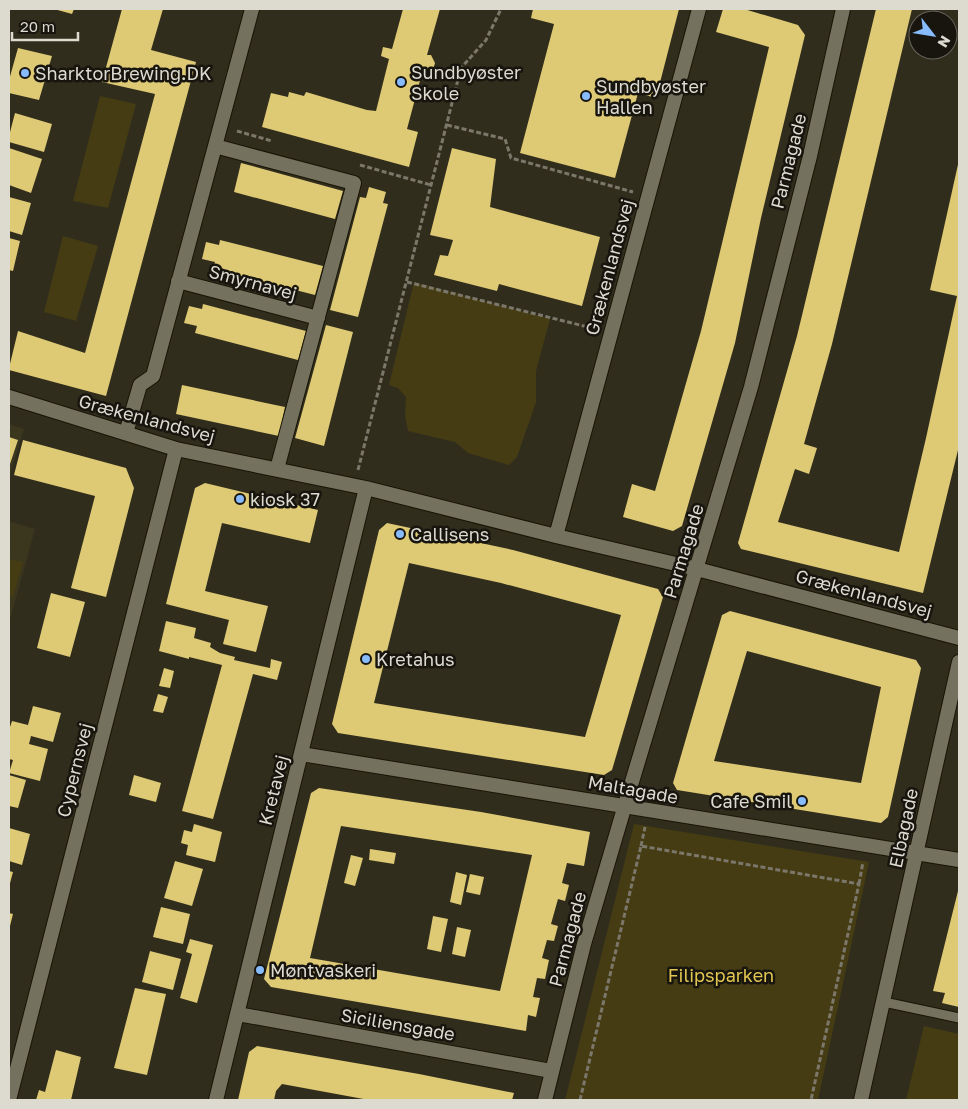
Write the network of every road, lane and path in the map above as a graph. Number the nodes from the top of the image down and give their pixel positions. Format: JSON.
{"nodes":[{"id":1,"x":252,"y":9,"type":"edge"},
{"id":2,"x":501,"y":9,"type":"edge"},
{"id":3,"x":699,"y":9,"type":"edge"},
{"id":4,"x":843,"y":9,"type":"edge"},
{"id":5,"x":447,"y":125,"type":"junction"},
{"id":6,"x":215,"y":146,"type":"junction"},
{"id":7,"x":648,"y":196,"type":"junction"},
{"id":8,"x":178,"y":281,"type":"junction"},
{"id":9,"x":407,"y":282,"type":"junction"},
{"id":10,"x":318,"y":318,"type":"junction"},
{"id":11,"x":611,"y":332,"type":"junction"},
{"id":12,"x":9,"y":397,"type":"edge"},
{"id":13,"x":126,"y":433,"type":"junction"},
{"id":14,"x":176,"y":448,"type":"junction"},
{"id":15,"x":277,"y":469,"type":"junction"},
{"id":16,"x":360,"y":486,"type":"junction"},
{"id":17,"x":556,"y":536,"type":"junction"},
{"id":18,"x":697,"y":569,"type":"junction"},
{"id":19,"x":959,"y":638,"type":"edge"},
{"id":20,"x":959,"y":662,"type":"edge"},
{"id":21,"x":301,"y":754,"type":"junction"},
{"id":22,"x":625,"y":806,"type":"junction"},
{"id":23,"x":917,"y":854,"type":"junction"},
{"id":24,"x":959,"y":860,"type":"edge"},
{"id":25,"x":884,"y":1002,"type":"junction"},
{"id":26,"x":238,"y":1014,"type":"junction"},
{"id":27,"x":959,"y":1018,"type":"edge"},
{"id":28,"x":551,"y":1071,"type":"junction"},
{"id":29,"x":9,"y":1100,"type":"edge"},
{"id":30,"x":216,"y":1100,"type":"edge"},
{"id":31,"x":545,"y":1100,"type":"edge"},
{"id":32,"x":580,"y":1100,"type":"edge"},
{"id":33,"x":811,"y":1100,"type":"edge"},
{"id":34,"x":862,"y":1100,"type":"edge"}],
"edges":[{"from":1,"to":6,"type":"street"},
{"from":2,"to":5,"type":"path"},
{"from":3,"to":7,"type":"street","name":"Grækenlandsvej"},
{"from":4,"to":18,"type":"street","name":"Parmagade"},
{"from":5,"to":7,"type":"path"},
{"from":5,"to":9,"type":"path"},
{"from":6,"to":8,"type":"street"},
{"from":6,"to":10,"type":"street"},
{"from":7,"to":11,"type":"street","name":"Grækenlandsvej"},
{"from":8,"to":10,"type":"street","name":"Smyrnavej"},
{"from":8,"to":13,"type":"street"},
{"from":9,"to":11,"type":"path"},
{"from":9,"to":16,"type":"path"},
{"from":10,"to":15,"type":"street"},
{"from":11,"to":17,"type":"street","name":"Grækenlandsvej"},
{"from":12,"to":13,"type":"street","name":"Grækenlandsvej"},
{"from":13,"to":14,"type":"street","name":"Grækenlandsvej"},
{"from":14,"to":15,"type":"street","name":"Grækenlandsvej"},
{"from":14,"to":29,"type":"street","name":"Cypernsvej"},
{"from":15,"to":16,"type":"street","name":"Grækenlandsvej"},
{"from":16,"to":17,"type":"street","name":"Grækenlandsvej"},
{"from":16,"to":21,"type":"street","name":"Kretavej"},
{"from":17,"to":18,"type":"street","name":"Grækenlandsvej"},
{"from":18,"to":19,"type":"street","name":"Grækenlandsvej"},
{"from":18,"to":22,"type":"street","name":"Parmagade"},
{"from":20,"to":23,"type":"street","name":"Elbagade"},
{"from":21,"to":22,"type":"street","name":"Maltagade"},
{"from":21,"to":26,"type":"street","name":"Kretavej"},
{"from":22,"to":23,"type":"street","name":"Maltagade"},
{"from":22,"to":28,"type":"street","name":"Parmagade"},
{"from":23,"to":24,"type":"street","name":"Maltagade"},
{"from":23,"to":25,"type":"street","name":"Elbagade"},
{"from":25,"to":27,"type":"lane"},
{"from":25,"to":34,"type":"street","name":"Elbagade"},
{"from":26,"to":28,"type":"street","name":"Siciliensgade"},
{"from":26,"to":30,"type":"street","name":"Kretavej"},
{"from":28,"to":31,"type":"street","name":"Parmagade"},
{"from":32,"to":33,"type":"path"}]}
